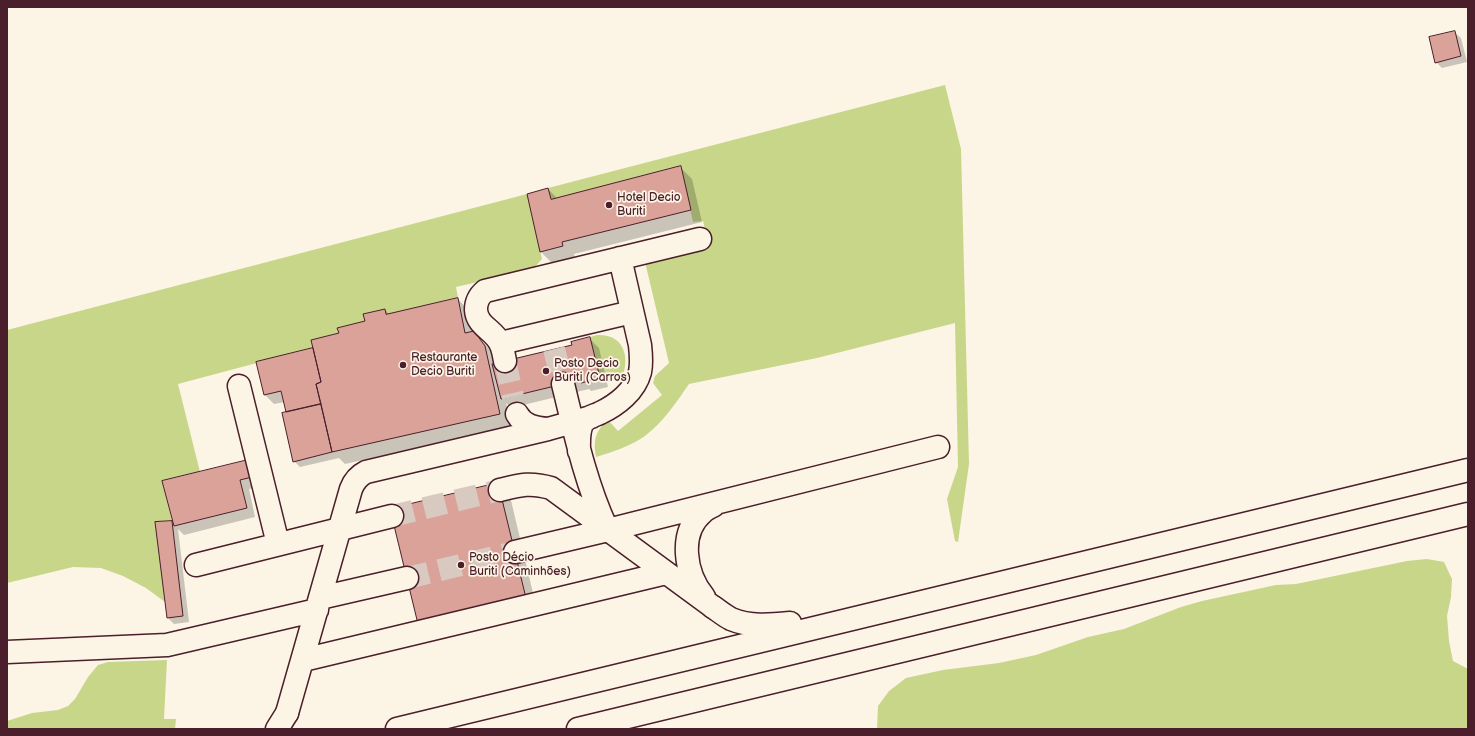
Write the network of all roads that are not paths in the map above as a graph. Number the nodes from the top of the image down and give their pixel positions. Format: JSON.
{"nodes":[{"id":1,"x":700,"y":239,"type":"dead end"},
{"id":2,"x":620,"y":258,"type":"junction"},
{"id":3,"x":632,"y":312,"type":"junction"},
{"id":4,"x":563,"y":384,"type":"tunnel mouth"},
{"id":5,"x":239,"y":386,"type":"dead end"},
{"id":6,"x":582,"y":420,"type":"junction"},
{"id":7,"x":548,"y":429,"type":"junction"},
{"id":8,"x":506,"y":439,"type":"junction"},
{"id":9,"x":938,"y":447,"type":"dead end"},
{"id":10,"x":580,"y":451,"type":"junction"},
{"id":11,"x":1468,"y":470,"type":"edge"},
{"id":12,"x":500,"y":490,"type":"tunnel mouth"},
{"id":13,"x":724,"y":500,"type":"junction"},
{"id":14,"x":1468,"y":514,"type":"edge"},
{"id":15,"x":392,"y":516,"type":"tunnel mouth"},
{"id":16,"x":340,"y":528,"type":"junction"},
{"id":17,"x":608,"y":530,"type":"junction"},
{"id":18,"x":278,"y":544,"type":"junction"},
{"id":19,"x":514,"y":552,"type":"tunnel mouth"},
{"id":20,"x":196,"y":564,"type":"dead end"},
{"id":21,"x":666,"y":573,"type":"junction"},
{"id":22,"x":407,"y":578,"type":"tunnel mouth"},
{"id":23,"x":319,"y":604,"type":"junction"},
{"id":24,"x":713,"y":607,"type":"junction"},
{"id":25,"x":859,"y":617,"type":"junction"},
{"id":26,"x":7,"y":652,"type":"edge"},
{"id":27,"x":303,"y":660,"type":"junction"},
{"id":28,"x":282,"y":721,"type":"edge"},
{"id":29,"x":398,"y":729,"type":"edge"},
{"id":30,"x":578,"y":729,"type":"edge"}],
"edges":[{"from":1,"to":2,"type":"main road"},
{"from":2,"to":3,"type":"main road"},
{"from":2,"to":3,"type":"main road"},
{"from":3,"to":6,"type":"main road"},
{"from":4,"to":6,"type":"main road"},
{"from":5,"to":18,"type":"main road"},
{"from":6,"to":7,"type":"main road"},
{"from":6,"to":10,"type":"main road"},
{"from":7,"to":8,"type":"main road"},
{"from":7,"to":8,"type":"main road"},
{"from":7,"to":10,"type":"main road"},
{"from":8,"to":16,"type":"main road"},
{"from":9,"to":13,"type":"main road"},
{"from":10,"to":17,"type":"main road"},
{"from":11,"to":25,"type":"main road"},
{"from":12,"to":17,"type":"main road"},
{"from":13,"to":17,"type":"main road"},
{"from":13,"to":24,"type":"main road"},
{"from":14,"to":30,"type":"main road"},
{"from":15,"to":16,"type":"main road"},
{"from":16,"to":18,"type":"main road"},
{"from":16,"to":23,"type":"main road"},
{"from":17,"to":19,"type":"main road"},
{"from":17,"to":21,"type":"main road"},
{"from":18,"to":20,"type":"main road"},
{"from":21,"to":24,"type":"main road"},
{"from":21,"to":27,"type":"main road"},
{"from":22,"to":23,"type":"main road"},
{"from":23,"to":26,"type":"main road"},
{"from":23,"to":27,"type":"main road"},
{"from":24,"to":25,"type":"main road"},
{"from":25,"to":29,"type":"main road"},
{"from":27,"to":28,"type":"main road"}]}
